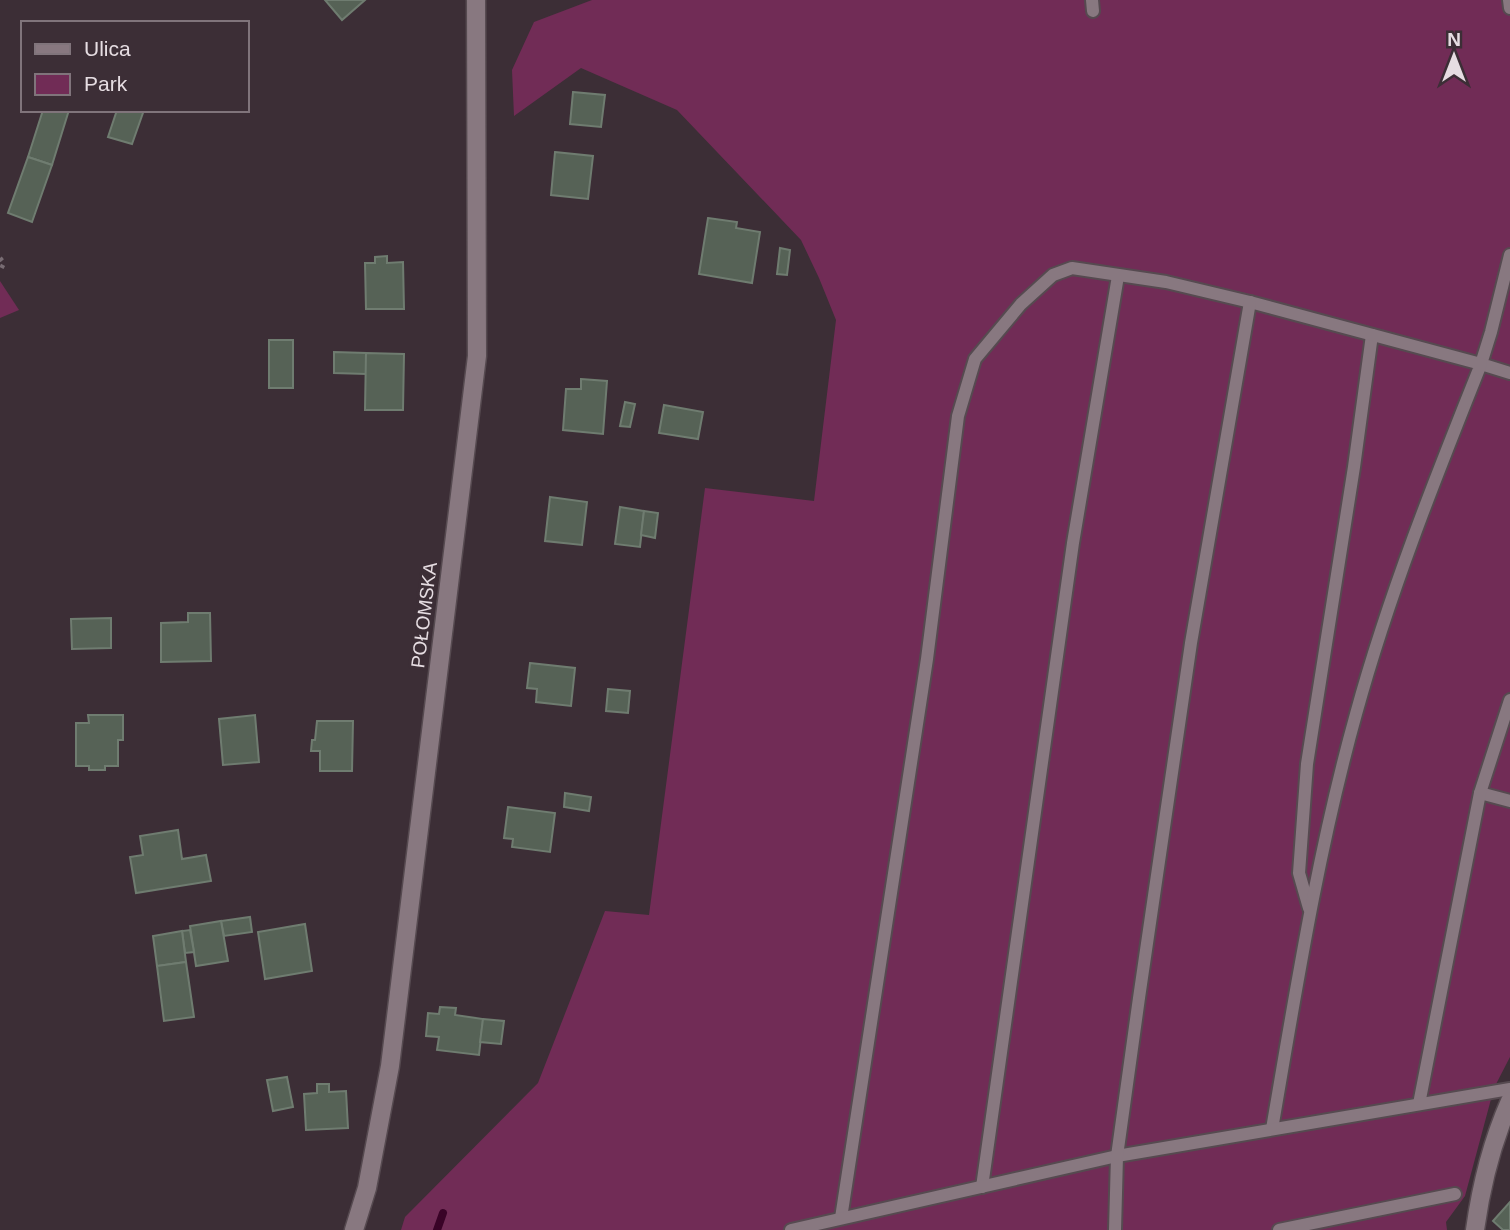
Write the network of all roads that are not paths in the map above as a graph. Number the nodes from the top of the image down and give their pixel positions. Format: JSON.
{"nodes":[{"id":1,"x":476,"y":0,"type":"edge"},
{"id":2,"x":1509,"y":0,"type":"edge"},
{"id":3,"x":1510,"y":8,"type":"edge"},
{"id":4,"x":1510,"y":255,"type":"edge"},
{"id":5,"x":1118,"y":276,"type":"junction"},
{"id":6,"x":1250,"y":302,"type":"junction"},
{"id":7,"x":1372,"y":335,"type":"junction"},
{"id":8,"x":1481,"y":364,"type":"junction"},
{"id":9,"x":1510,"y":373,"type":"edge"},
{"id":10,"x":1510,"y":700,"type":"edge"},
{"id":11,"x":1479,"y":793,"type":"junction"},
{"id":12,"x":1510,"y":801,"type":"edge"},
{"id":13,"x":1310,"y":912,"type":"junction"},
{"id":14,"x":1510,"y":1089,"type":"edge"},
{"id":15,"x":1510,"y":1101,"type":"edge"},
{"id":16,"x":1419,"y":1104,"type":"junction"},
{"id":17,"x":1272,"y":1129,"type":"junction"},
{"id":18,"x":1117,"y":1156,"type":"junction"},
{"id":19,"x":982,"y":1186,"type":"junction"},
{"id":20,"x":1455,"y":1194,"type":"dead end"},
{"id":21,"x":841,"y":1218,"type":"junction"},
{"id":22,"x":354,"y":1230,"type":"edge"},
{"id":23,"x":791,"y":1230,"type":"edge"},
{"id":24,"x":1115,"y":1230,"type":"edge"},
{"id":25,"x":1279,"y":1230,"type":"edge"},
{"id":26,"x":1475,"y":1230,"type":"edge"}],
"edges":[{"from":1,"to":22,"type":"street","name":"POŁOMSKA"},
{"from":2,"to":3,"type":"lane"},
{"from":4,"to":8,"type":"lane"},
{"from":5,"to":6,"type":"lane"},
{"from":5,"to":19,"type":"lane"},
{"from":5,"to":21,"type":"lane"},
{"from":6,"to":7,"type":"lane"},
{"from":6,"to":18,"type":"lane"},
{"from":7,"to":8,"type":"lane"},
{"from":7,"to":13,"type":"lane"},
{"from":8,"to":9,"type":"lane"},
{"from":8,"to":13,"type":"lane"},
{"from":10,"to":11,"type":"lane"},
{"from":11,"to":12,"type":"lane"},
{"from":11,"to":16,"type":"lane"},
{"from":13,"to":17,"type":"lane"},
{"from":14,"to":16,"type":"lane"},
{"from":15,"to":26,"type":"street"},
{"from":16,"to":17,"type":"lane"},
{"from":17,"to":18,"type":"lane"},
{"from":18,"to":19,"type":"lane"},
{"from":18,"to":24,"type":"lane"},
{"from":19,"to":21,"type":"lane"},
{"from":20,"to":25,"type":"lane"},
{"from":21,"to":23,"type":"lane"}]}
